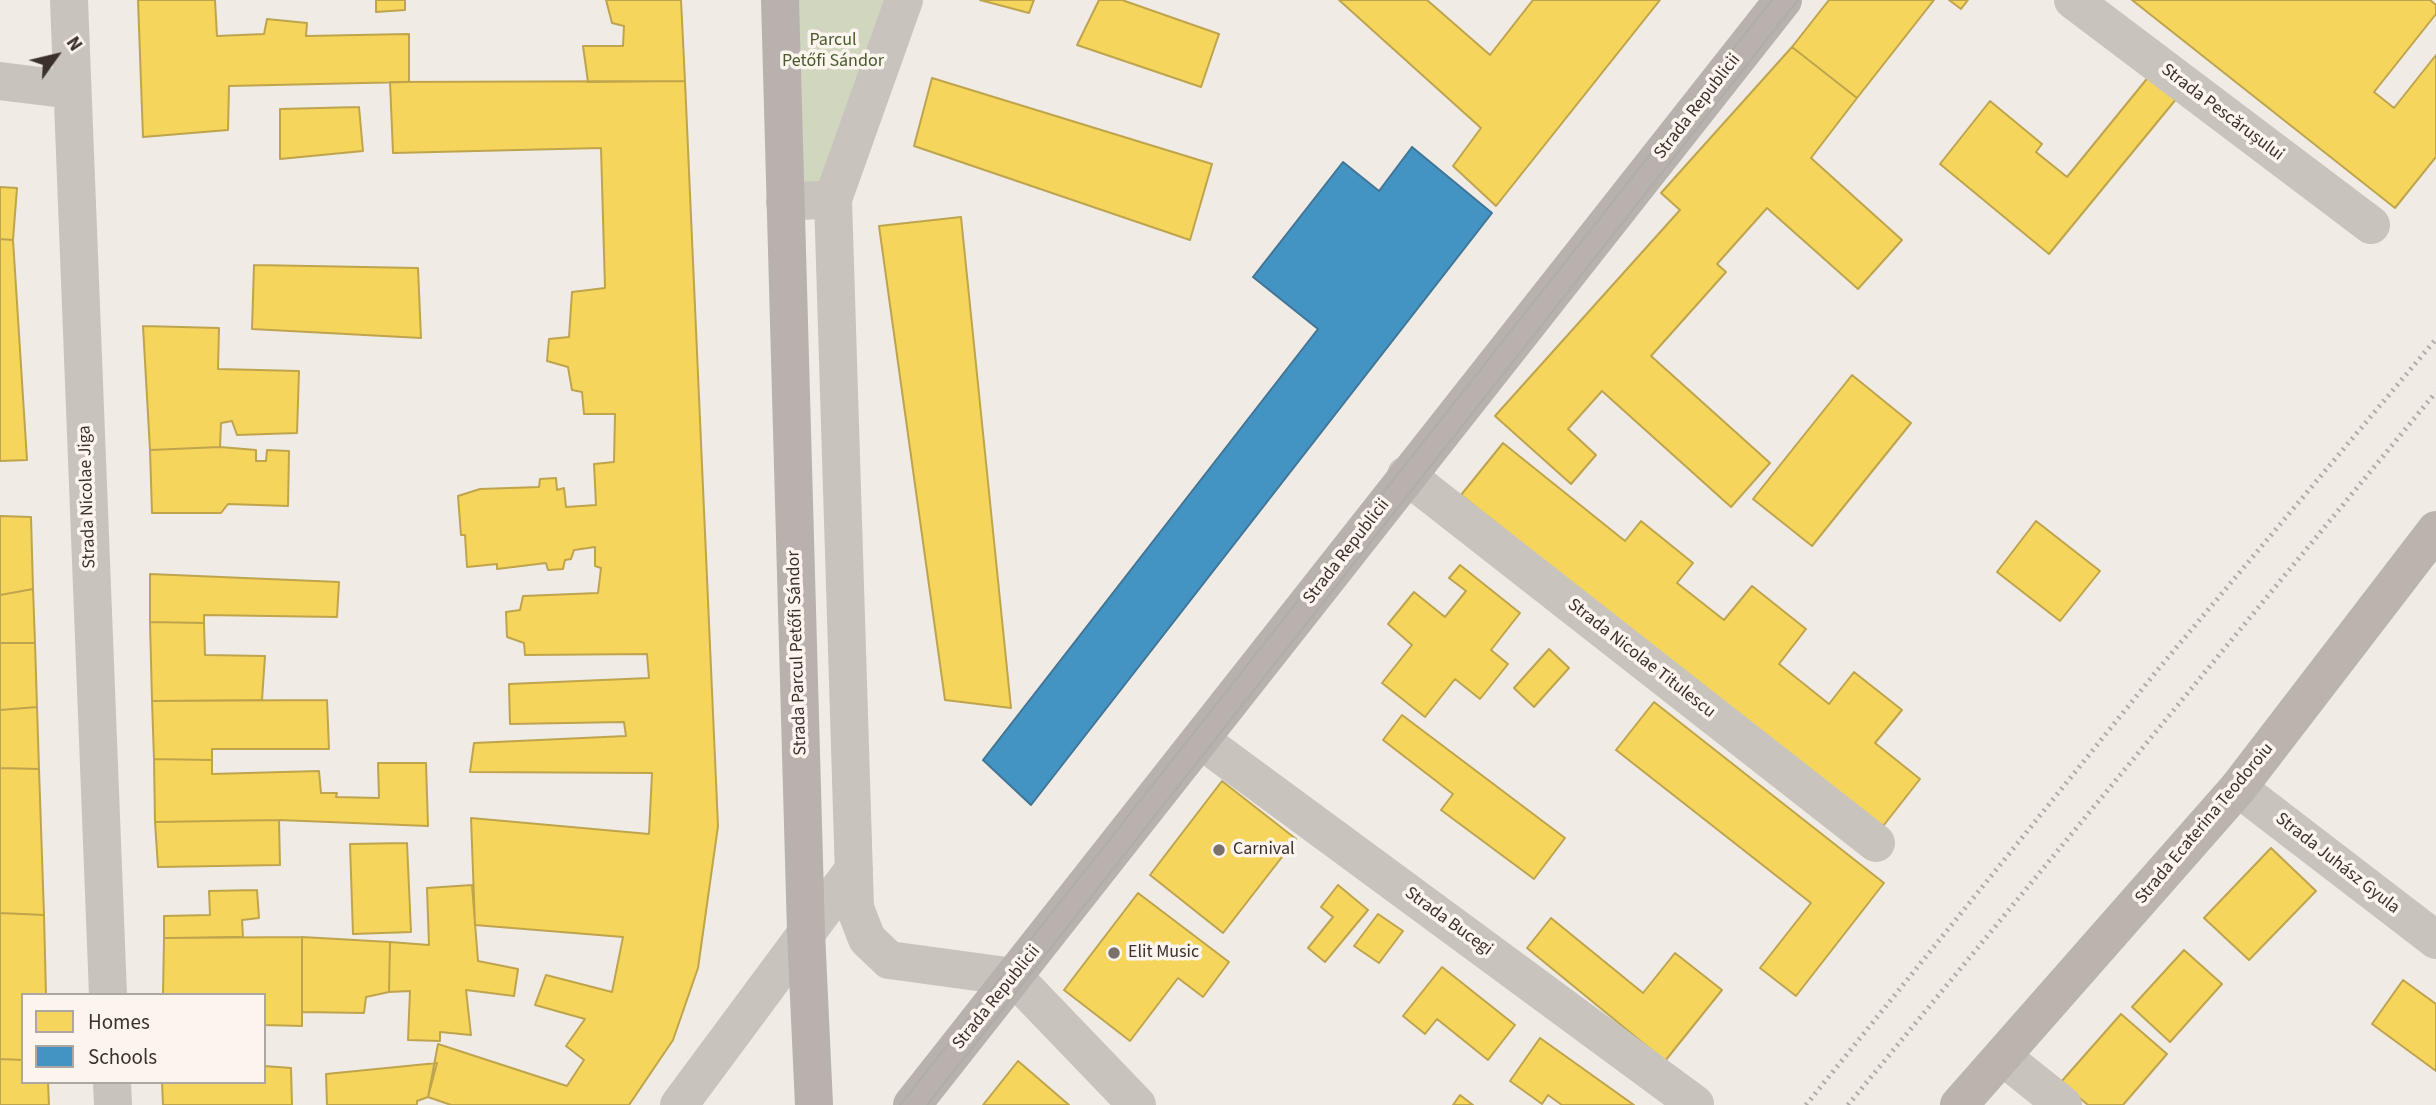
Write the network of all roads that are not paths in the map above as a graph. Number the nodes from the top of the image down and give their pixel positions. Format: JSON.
{"nodes":[{"id":1,"x":69,"y":0,"type":"edge"},
{"id":2,"x":780,"y":0,"type":"edge"},
{"id":3,"x":904,"y":0,"type":"edge"},
{"id":4,"x":1783,"y":0,"type":"edge"},
{"id":5,"x":2073,"y":0,"type":"edge"},
{"id":6,"x":0,"y":81,"type":"edge"},
{"id":7,"x":72,"y":90,"type":"junction"},
{"id":8,"x":833,"y":199,"type":"junction"},
{"id":9,"x":785,"y":202,"type":"junction"},
{"id":10,"x":2371,"y":225,"type":"dead end"},
{"id":11,"x":1406,"y":475,"type":"junction"},
{"id":12,"x":2436,"y":530,"type":"edge"},
{"id":13,"x":1202,"y":741,"type":"junction"},
{"id":14,"x":2238,"y":788,"type":"junction"},
{"id":15,"x":1876,"y":843,"type":"dead end"},
{"id":16,"x":854,"y":869,"type":"junction"},
{"id":17,"x":806,"y":932,"type":"junction"},
{"id":18,"x":2436,"y":940,"type":"edge"},
{"id":19,"x":1014,"y":977,"type":"junction"},
{"id":20,"x":108,"y":993,"type":"edge"},
{"id":21,"x":2003,"y":1057,"type":"junction"},
{"id":22,"x":112,"y":1084,"type":"edge"},
{"id":23,"x":1695,"y":1104,"type":"edge"},
{"id":24,"x":113,"y":1105,"type":"edge"},
{"id":25,"x":679,"y":1105,"type":"edge"},
{"id":26,"x":814,"y":1105,"type":"edge"},
{"id":27,"x":912,"y":1105,"type":"edge"},
{"id":28,"x":1137,"y":1105,"type":"edge"},
{"id":29,"x":1959,"y":1105,"type":"edge"},
{"id":30,"x":2063,"y":1105,"type":"edge"}],
"edges":[{"from":1,"to":7,"type":"street","name":"Strada Nicolae Jiga"},
{"from":2,"to":9,"type":"main road","name":"Strada Parcul Petőfi Sándor"},
{"from":3,"to":8,"type":"street"},
{"from":4,"to":11,"type":"main road","name":"Strada Republicii"},
{"from":5,"to":10,"type":"street","name":"Strada Pescărușului"},
{"from":6,"to":7,"type":"street"},
{"from":7,"to":20,"type":"street","name":"Strada Nicolae Jiga"},
{"from":8,"to":9,"type":"street"},
{"from":8,"to":16,"type":"street"},
{"from":9,"to":17,"type":"main road","name":"Strada Parcul Petőfi Sándor"},
{"from":11,"to":13,"type":"main road","name":"Strada Republicii"},
{"from":11,"to":15,"type":"street","name":"Strada Nicolae Titulescu"},
{"from":12,"to":14,"type":"main road","name":"Strada Ecaterina Teodoroiu"},
{"from":13,"to":19,"type":"main road","name":"Strada Republicii"},
{"from":13,"to":23,"type":"street","name":"Strada Bucegi"},
{"from":14,"to":18,"type":"street","name":"Strada Juhász Gyula"},
{"from":14,"to":21,"type":"main road","name":"Strada Ecaterina Teodoroiu"},
{"from":16,"to":17,"type":"street"},
{"from":16,"to":19,"type":"street"},
{"from":17,"to":25,"type":"street"},
{"from":17,"to":26,"type":"main road","name":"Strada Parcul Petőfi Sándor"},
{"from":19,"to":27,"type":"main road","name":"Strada Republicii"},
{"from":19,"to":28,"type":"street"},
{"from":21,"to":29,"type":"main road","name":"Strada Ecaterina Teodoroiu"},
{"from":21,"to":30,"type":"street"},
{"from":22,"to":24,"type":"street"}]}
